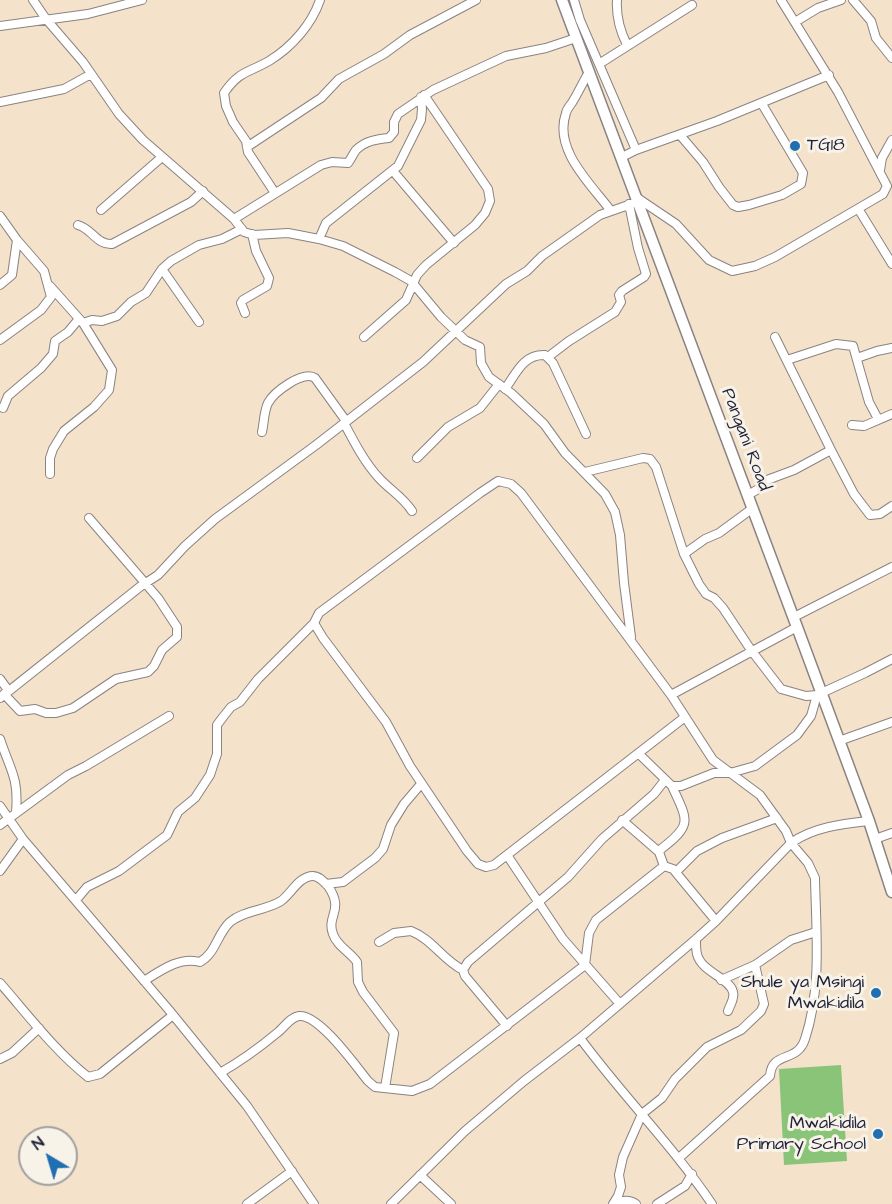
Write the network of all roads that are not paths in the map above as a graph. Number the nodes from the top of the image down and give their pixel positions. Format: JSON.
{"nodes":[{"id":1,"x":33,"y":0,"type":"edge"},
{"id":2,"x":142,"y":0,"type":"edge"},
{"id":3,"x":320,"y":0,"type":"edge"},
{"id":4,"x":476,"y":0,"type":"edge"},
{"id":5,"x":562,"y":0,"type":"edge"},
{"id":6,"x":574,"y":0,"type":"edge"},
{"id":7,"x":618,"y":0,"type":"edge"},
{"id":8,"x":781,"y":0,"type":"edge"},
{"id":9,"x":841,"y":0,"type":"edge"},
{"id":10,"x":853,"y":0,"type":"edge"},
{"id":11,"x":820,"y":4,"type":"edge"},
{"id":12,"x":692,"y":5,"type":"dead end"},
{"id":13,"x":46,"y":19,"type":"junction"},
{"id":14,"x":795,"y":22,"type":"junction"},
{"id":15,"x":0,"y":27,"type":"edge"},
{"id":16,"x":576,"y":38,"type":"junction"},
{"id":17,"x":892,"y":43,"type":"edge"},
{"id":18,"x":627,"y":45,"type":"junction"},
{"id":19,"x":883,"y":46,"type":"junction"},
{"id":20,"x":892,"y":58,"type":"edge"},
{"id":21,"x":599,"y":64,"type":"junction"},
{"id":22,"x":589,"y":72,"type":"junction"},
{"id":23,"x":91,"y":74,"type":"junction"},
{"id":24,"x":829,"y":75,"type":"junction"},
{"id":25,"x":422,"y":96,"type":"junction"},
{"id":26,"x":0,"y":102,"type":"edge"},
{"id":27,"x":762,"y":104,"type":"junction"},
{"id":28,"x":680,"y":135,"type":"junction"},
{"id":29,"x":892,"y":140,"type":"edge"},
{"id":30,"x":248,"y":147,"type":"junction"},
{"id":31,"x":636,"y":150,"type":"junction"},
{"id":32,"x":622,"y":157,"type":"junction"},
{"id":33,"x":162,"y":158,"type":"junction"},
{"id":34,"x":393,"y":171,"type":"junction"},
{"id":35,"x":880,"y":171,"type":"junction"},
{"id":36,"x":202,"y":191,"type":"junction"},
{"id":37,"x":275,"y":193,"type":"junction"},
{"id":38,"x":888,"y":193,"type":"edge"},
{"id":39,"x":634,"y":201,"type":"junction"},
{"id":40,"x":101,"y":210,"type":"dead end"},
{"id":41,"x":611,"y":210,"type":"junction"},
{"id":42,"x":859,"y":210,"type":"junction"},
{"id":43,"x":0,"y":217,"type":"edge"},
{"id":44,"x":234,"y":219,"type":"junction"},
{"id":45,"x":78,"y":225,"type":"dead end"},
{"id":46,"x":242,"y":229,"type":"junction"},
{"id":47,"x":252,"y":234,"type":"junction"},
{"id":48,"x":319,"y":239,"type":"junction"},
{"id":49,"x":17,"y":240,"type":"junction"},
{"id":50,"x":454,"y":243,"type":"junction"},
{"id":51,"x":892,"y":264,"type":"edge"},
{"id":52,"x":162,"y":269,"type":"junction"},
{"id":53,"x":0,"y":285,"type":"edge"},
{"id":54,"x":414,"y":285,"type":"junction"},
{"id":55,"x":50,"y":286,"type":"junction"},
{"id":56,"x":246,"y":313,"type":"dead end"},
{"id":57,"x":81,"y":322,"type":"junction"},
{"id":58,"x":199,"y":322,"type":"dead end"},
{"id":59,"x":456,"y":332,"type":"junction"},
{"id":60,"x":364,"y":337,"type":"dead end"},
{"id":61,"x":775,"y":337,"type":"dead end"},
{"id":62,"x":0,"y":340,"type":"edge"},
{"id":63,"x":892,"y":348,"type":"edge"},
{"id":64,"x":548,"y":357,"type":"junction"},
{"id":65,"x":857,"y":358,"type":"junction"},
{"id":66,"x":787,"y":360,"type":"junction"},
{"id":67,"x":502,"y":387,"type":"junction"},
{"id":68,"x":3,"y":408,"type":"dead end"},
{"id":69,"x":892,"y":414,"type":"edge"},
{"id":70,"x":878,"y":419,"type":"junction"},
{"id":71,"x":345,"y":422,"type":"junction"},
{"id":72,"x":852,"y":425,"type":"dead end"},
{"id":73,"x":262,"y":432,"type":"dead end"},
{"id":74,"x":586,"y":434,"type":"dead end"},
{"id":75,"x":831,"y":450,"type":"junction"},
{"id":76,"x":417,"y":458,"type":"dead end"},
{"id":77,"x":585,"y":472,"type":"junction"},
{"id":78,"x":50,"y":474,"type":"dead end"},
{"id":79,"x":748,"y":495,"type":"junction"},
{"id":80,"x":892,"y":506,"type":"edge"},
{"id":81,"x":753,"y":508,"type":"junction"},
{"id":82,"x":412,"y":511,"type":"dead end"},
{"id":83,"x":89,"y":518,"type":"dead end"},
{"id":84,"x":684,"y":554,"type":"junction"},
{"id":85,"x":892,"y":567,"type":"edge"},
{"id":86,"x":145,"y":584,"type":"junction"},
{"id":87,"x":796,"y":622,"type":"junction"},
{"id":88,"x":314,"y":623,"type":"junction"},
{"id":89,"x":634,"y":646,"type":"junction"},
{"id":90,"x":751,"y":650,"type":"junction"},
{"id":91,"x":892,"y":658,"type":"edge"},
{"id":92,"x":0,"y":679,"type":"edge"},
{"id":93,"x":670,"y":695,"type":"junction"},
{"id":94,"x":819,"y":695,"type":"junction"},
{"id":95,"x":3,"y":696,"type":"edge"},
{"id":96,"x":170,"y":716,"type":"dead end"},
{"id":97,"x":685,"y":717,"type":"junction"},
{"id":98,"x":892,"y":722,"type":"edge"},
{"id":99,"x":0,"y":739,"type":"edge"},
{"id":100,"x":839,"y":741,"type":"junction"},
{"id":101,"x":639,"y":754,"type":"junction"},
{"id":102,"x":730,"y":773,"type":"junction"},
{"id":103,"x":669,"y":783,"type":"junction"},
{"id":104,"x":421,"y":784,"type":"junction"},
{"id":105,"x":0,"y":806,"type":"edge"},
{"id":106,"x":13,"y":815,"type":"junction"},
{"id":107,"x":777,"y":818,"type":"junction"},
{"id":108,"x":622,"y":820,"type":"junction"},
{"id":109,"x":869,"y":821,"type":"junction"},
{"id":110,"x":0,"y":825,"type":"edge"},
{"id":111,"x":892,"y":833,"type":"edge"},
{"id":112,"x":23,"y":839,"type":"junction"},
{"id":113,"x":875,"y":839,"type":"junction"},
{"id":114,"x":791,"y":843,"type":"junction"},
{"id":115,"x":659,"y":852,"type":"junction"},
{"id":116,"x":507,"y":855,"type":"junction"},
{"id":117,"x":664,"y":866,"type":"junction"},
{"id":118,"x":0,"y":871,"type":"edge"},
{"id":119,"x":676,"y":872,"type":"junction"},
{"id":120,"x":326,"y":884,"type":"junction"},
{"id":121,"x":892,"y":892,"type":"edge"},
{"id":122,"x":75,"y":900,"type":"junction"},
{"id":123,"x":538,"y":902,"type":"junction"},
{"id":124,"x":716,"y":921,"type":"junction"},
{"id":125,"x":816,"y":933,"type":"junction"},
{"id":126,"x":696,"y":939,"type":"junction"},
{"id":127,"x":379,"y":942,"type":"dead end"},
{"id":128,"x":585,"y":965,"type":"junction"},
{"id":129,"x":755,"y":965,"type":"junction"},
{"id":130,"x":463,"y":970,"type":"junction"},
{"id":131,"x":721,"y":980,"type":"junction"},
{"id":132,"x":144,"y":981,"type":"junction"},
{"id":133,"x":0,"y":983,"type":"edge"},
{"id":134,"x":620,"y":1004,"type":"junction"},
{"id":135,"x":728,"y":1011,"type":"dead end"},
{"id":136,"x":173,"y":1015,"type":"junction"},
{"id":137,"x":507,"y":1026,"type":"junction"},
{"id":138,"x":39,"y":1028,"type":"junction"},
{"id":139,"x":580,"y":1038,"type":"junction"},
{"id":140,"x":0,"y":1059,"type":"edge"},
{"id":141,"x":220,"y":1073,"type":"junction"},
{"id":142,"x":385,"y":1088,"type":"junction"},
{"id":143,"x":642,"y":1114,"type":"junction"},
{"id":144,"x":679,"y":1158,"type":"junction"},
{"id":145,"x":292,"y":1171,"type":"junction"},
{"id":146,"x":420,"y":1174,"type":"junction"},
{"id":147,"x":692,"y":1174,"type":"junction"},
{"id":148,"x":247,"y":1204,"type":"edge"},
{"id":149,"x":314,"y":1204,"type":"edge"},
{"id":150,"x":391,"y":1204,"type":"edge"},
{"id":151,"x":451,"y":1204,"type":"edge"},
{"id":152,"x":613,"y":1204,"type":"edge"},
{"id":153,"x":636,"y":1204,"type":"edge"},
{"id":154,"x":657,"y":1204,"type":"edge"},
{"id":155,"x":712,"y":1204,"type":"edge"}],
"edges":[{"from":1,"to":13,"type":"street"},
{"from":2,"to":13,"type":"street"},
{"from":3,"to":30,"type":"street"},
{"from":4,"to":30,"type":"street"},
{"from":5,"to":16,"type":"main road","name":"Pangani Road"},
{"from":6,"to":21,"type":"street"},
{"from":7,"to":18,"type":"street"},
{"from":8,"to":14,"type":"street"},
{"from":9,"to":11,"type":"street"},
{"from":10,"to":19,"type":"street"},
{"from":11,"to":14,"type":"street"},
{"from":12,"to":18,"type":"street"},
{"from":13,"to":15,"type":"street"},
{"from":13,"to":23,"type":"street"},
{"from":14,"to":24,"type":"street"},
{"from":16,"to":22,"type":"main road","name":"Pangani Road"},
{"from":16,"to":25,"type":"street"},
{"from":17,"to":19,"type":"street"},
{"from":18,"to":21,"type":"street"},
{"from":19,"to":20,"type":"street"},
{"from":21,"to":31,"type":"street"},
{"from":22,"to":32,"type":"main road","name":"Pangani Road"},
{"from":22,"to":41,"type":"street"},
{"from":23,"to":26,"type":"street"},
{"from":23,"to":33,"type":"street"},
{"from":24,"to":27,"type":"street"},
{"from":24,"to":35,"type":"street"},
{"from":25,"to":34,"type":"street"},
{"from":25,"to":37,"type":"street"},
{"from":25,"to":50,"type":"street"},
{"from":27,"to":28,"type":"street"},
{"from":27,"to":28,"type":"street"},
{"from":28,"to":31,"type":"street"},
{"from":29,"to":35,"type":"street"},
{"from":30,"to":37,"type":"street"},
{"from":31,"to":32,"type":"street"},
{"from":32,"to":39,"type":"main road","name":"Pangani Road"},
{"from":33,"to":36,"type":"street"},
{"from":33,"to":40,"type":"street"},
{"from":34,"to":48,"type":"street"},
{"from":34,"to":50,"type":"street"},
{"from":35,"to":38,"type":"street"},
{"from":36,"to":44,"type":"street"},
{"from":36,"to":45,"type":"street"},
{"from":37,"to":44,"type":"street"},
{"from":38,"to":42,"type":"street"},
{"from":39,"to":41,"type":"street"},
{"from":39,"to":42,"type":"street"},
{"from":39,"to":64,"type":"street"},
{"from":39,"to":79,"type":"main road","name":"Pangani Road"},
{"from":41,"to":59,"type":"street"},
{"from":42,"to":51,"type":"street"},
{"from":43,"to":49,"type":"street"},
{"from":44,"to":46,"type":"street"},
{"from":46,"to":47,"type":"street"},
{"from":46,"to":52,"type":"street"},
{"from":47,"to":48,"type":"street"},
{"from":47,"to":56,"type":"street"},
{"from":48,"to":54,"type":"street"},
{"from":49,"to":53,"type":"street"},
{"from":49,"to":55,"type":"street"},
{"from":50,"to":54,"type":"street"},
{"from":52,"to":57,"type":"street"},
{"from":52,"to":58,"type":"street"},
{"from":54,"to":59,"type":"street"},
{"from":54,"to":60,"type":"street"},
{"from":55,"to":57,"type":"street"},
{"from":55,"to":62,"type":"street"},
{"from":57,"to":68,"type":"street"},
{"from":57,"to":78,"type":"street"},
{"from":59,"to":67,"type":"street"},
{"from":59,"to":71,"type":"street"},
{"from":61,"to":66,"type":"street"},
{"from":63,"to":65,"type":"street"},
{"from":64,"to":67,"type":"street"},
{"from":64,"to":74,"type":"street"},
{"from":65,"to":66,"type":"street"},
{"from":65,"to":70,"type":"street"},
{"from":66,"to":75,"type":"street"},
{"from":67,"to":76,"type":"street"},
{"from":67,"to":77,"type":"street"},
{"from":69,"to":70,"type":"street"},
{"from":70,"to":72,"type":"street"},
{"from":71,"to":73,"type":"street"},
{"from":71,"to":82,"type":"street"},
{"from":71,"to":86,"type":"street"},
{"from":75,"to":79,"type":"street"},
{"from":75,"to":80,"type":"street"},
{"from":77,"to":84,"type":"street"},
{"from":77,"to":89,"type":"street"},
{"from":79,"to":81,"type":"main road","name":"Pangani Road"},
{"from":81,"to":84,"type":"street"},
{"from":81,"to":87,"type":"main road","name":"Pangani Road"},
{"from":83,"to":86,"type":"street"},
{"from":84,"to":90,"type":"street"},
{"from":85,"to":87,"type":"street"},
{"from":86,"to":95,"type":"street"},
{"from":86,"to":95,"type":"street"},
{"from":87,"to":90,"type":"street"},
{"from":87,"to":94,"type":"main road","name":"Pangani Road"},
{"from":88,"to":89,"type":"street"},
{"from":88,"to":104,"type":"street"},
{"from":88,"to":122,"type":"street"},
{"from":89,"to":93,"type":"street"},
{"from":90,"to":93,"type":"street"},
{"from":90,"to":94,"type":"street"},
{"from":91,"to":94,"type":"street"},
{"from":92,"to":95,"type":"street"},
{"from":93,"to":97,"type":"street"},
{"from":94,"to":100,"type":"main road","name":"Pangani Road"},
{"from":94,"to":102,"type":"street"},
{"from":96,"to":106,"type":"street"},
{"from":97,"to":101,"type":"street"},
{"from":97,"to":102,"type":"street"},
{"from":98,"to":100,"type":"street"},
{"from":99,"to":106,"type":"street"},
{"from":100,"to":109,"type":"main road","name":"Pangani Road"},
{"from":101,"to":103,"type":"street"},
{"from":101,"to":116,"type":"street"},
{"from":102,"to":103,"type":"street"},
{"from":102,"to":107,"type":"street"},
{"from":103,"to":108,"type":"street"},
{"from":103,"to":115,"type":"street"},
{"from":104,"to":116,"type":"street"},
{"from":104,"to":120,"type":"street"},
{"from":105,"to":106,"type":"street"},
{"from":106,"to":110,"type":"street"},
{"from":106,"to":112,"type":"street"},
{"from":107,"to":114,"type":"street"},
{"from":107,"to":119,"type":"street"},
{"from":108,"to":115,"type":"street"},
{"from":108,"to":123,"type":"street"},
{"from":109,"to":113,"type":"main road","name":"Pangani Road"},
{"from":109,"to":114,"type":"street"},
{"from":111,"to":113,"type":"street"},
{"from":112,"to":118,"type":"street"},
{"from":112,"to":122,"type":"street"},
{"from":113,"to":121,"type":"main road","name":"Pangani Road"},
{"from":114,"to":124,"type":"street"},
{"from":114,"to":125,"type":"street"},
{"from":115,"to":117,"type":"street"},
{"from":116,"to":123,"type":"street"},
{"from":117,"to":119,"type":"street"},
{"from":117,"to":128,"type":"street"},
{"from":119,"to":124,"type":"street"},
{"from":120,"to":132,"type":"street"},
{"from":120,"to":142,"type":"street"},
{"from":122,"to":132,"type":"street"},
{"from":123,"to":128,"type":"street"},
{"from":123,"to":130,"type":"street"},
{"from":124,"to":126,"type":"street"},
{"from":125,"to":129,"type":"street"},
{"from":125,"to":144,"type":"street"},
{"from":126,"to":131,"type":"street"},
{"from":126,"to":134,"type":"street"},
{"from":127,"to":130,"type":"street"},
{"from":128,"to":134,"type":"street"},
{"from":128,"to":137,"type":"street"},
{"from":129,"to":131,"type":"street"},
{"from":129,"to":143,"type":"street"},
{"from":130,"to":137,"type":"street"},
{"from":131,"to":135,"type":"street"},
{"from":132,"to":136,"type":"street"},
{"from":133,"to":138,"type":"street"},
{"from":134,"to":139,"type":"street"},
{"from":136,"to":138,"type":"street"},
{"from":136,"to":141,"type":"street"},
{"from":137,"to":142,"type":"street"},
{"from":138,"to":140,"type":"street"},
{"from":139,"to":143,"type":"street"},
{"from":139,"to":146,"type":"street"},
{"from":141,"to":142,"type":"street"},
{"from":141,"to":145,"type":"street"},
{"from":143,"to":144,"type":"street"},
{"from":143,"to":152,"type":"street"},
{"from":144,"to":147,"type":"street"},
{"from":145,"to":148,"type":"street"},
{"from":145,"to":149,"type":"street"},
{"from":146,"to":150,"type":"street"},
{"from":146,"to":151,"type":"street"},
{"from":147,"to":154,"type":"street"},
{"from":147,"to":155,"type":"street"},
{"from":152,"to":153,"type":"street"}]}
